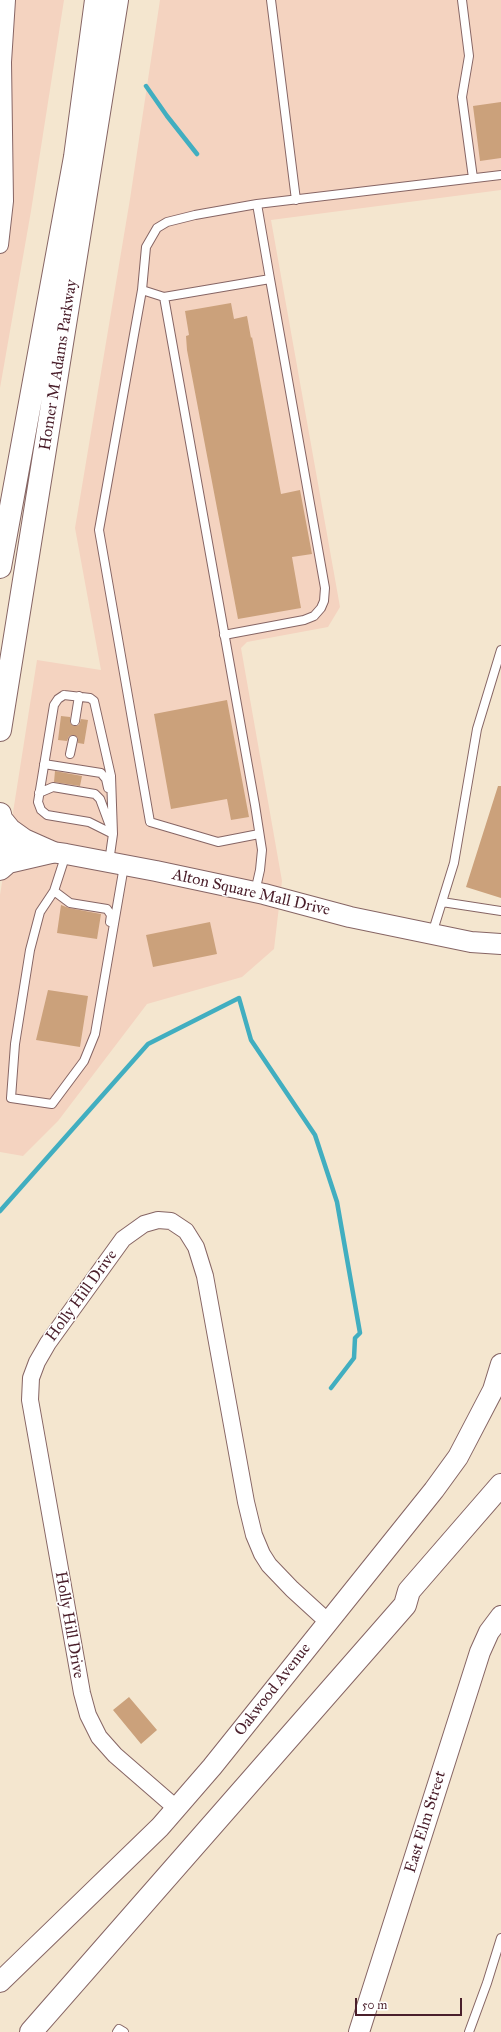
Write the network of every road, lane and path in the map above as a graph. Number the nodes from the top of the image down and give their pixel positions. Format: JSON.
{"nodes":[{"id":1,"x":7,"y":0,"type":"edge"},
{"id":2,"x":96,"y":0,"type":"edge"},
{"id":3,"x":117,"y":0,"type":"edge"},
{"id":4,"x":271,"y":0,"type":"edge"},
{"id":5,"x":462,"y":0,"type":"edge"},
{"id":6,"x":2,"y":36,"type":"edge"},
{"id":7,"x":3,"y":162,"type":"edge"},
{"id":8,"x":501,"y":175,"type":"edge"},
{"id":9,"x":472,"y":178,"type":"junction"},
{"id":10,"x":296,"y":200,"type":"junction"},
{"id":11,"x":257,"y":204,"type":"junction"},
{"id":12,"x":0,"y":246,"type":"edge"},
{"id":13,"x":270,"y":279,"type":"junction"},
{"id":14,"x":142,"y":290,"type":"junction"},
{"id":15,"x":164,"y":297,"type":"junction"},
{"id":16,"x":0,"y":567,"type":"edge"},
{"id":17,"x":224,"y":635,"type":"junction"},
{"id":18,"x":501,"y":650,"type":"edge"},
{"id":19,"x":79,"y":696,"type":"junction"},
{"id":20,"x":76,"y":721,"type":"dead end"},
{"id":21,"x":0,"y":730,"type":"edge"},
{"id":22,"x":73,"y":740,"type":"dead end"},
{"id":23,"x":70,"y":754,"type":"dead end"},
{"id":24,"x":44,"y":764,"type":"junction"},
{"id":25,"x":39,"y":793,"type":"junction"},
{"id":26,"x":0,"y":814,"type":"edge"},
{"id":27,"x":112,"y":817,"type":"junction"},
{"id":28,"x":113,"y":834,"type":"junction"},
{"id":29,"x":260,"y":834,"type":"junction"},
{"id":30,"x":0,"y":846,"type":"edge"},
{"id":31,"x":59,"y":853,"type":"junction"},
{"id":32,"x":116,"y":863,"type":"junction"},
{"id":33,"x":0,"y":869,"type":"edge"},
{"id":34,"x":54,"y":891,"type":"junction"},
{"id":35,"x":256,"y":892,"type":"junction"},
{"id":36,"x":442,"y":902,"type":"junction"},
{"id":37,"x":501,"y":911,"type":"edge"},
{"id":38,"x":432,"y":934,"type":"junction"},
{"id":39,"x":501,"y":944,"type":"edge"},
{"id":40,"x":110,"y":949,"type":"junction"},
{"id":41,"x":501,"y":1364,"type":"edge"},
{"id":42,"x":501,"y":1485,"type":"edge"},
{"id":43,"x":501,"y":1508,"type":"edge"},
{"id":44,"x":405,"y":1605,"type":"junction"},
{"id":45,"x":501,"y":1616,"type":"edge"},
{"id":46,"x":328,"y":1621,"type":"junction"},
{"id":47,"x":176,"y":1808,"type":"junction"},
{"id":48,"x":501,"y":1938,"type":"edge"},
{"id":49,"x":0,"y":1982,"type":"edge"},
{"id":50,"x":31,"y":2032,"type":"edge"},
{"id":51,"x":117,"y":2032,"type":"edge"},
{"id":52,"x":124,"y":2032,"type":"edge"},
{"id":53,"x":359,"y":2032,"type":"edge"},
{"id":54,"x":470,"y":2032,"type":"edge"}],
"edges":[{"from":1,"to":6,"type":"street"},
{"from":2,"to":16,"type":"main road","name":"Homer M Adams Parkway"},
{"from":3,"to":21,"type":"main road","name":"Homer M Adams Parkway"},
{"from":4,"to":10,"type":"lane"},
{"from":5,"to":9,"type":"lane"},
{"from":6,"to":7,"type":"street"},
{"from":7,"to":12,"type":"street"},
{"from":8,"to":9,"type":"lane"},
{"from":9,"to":10,"type":"lane"},
{"from":10,"to":11,"type":"lane"},
{"from":11,"to":13,"type":"lane"},
{"from":11,"to":14,"type":"lane"},
{"from":13,"to":15,"type":"lane"},
{"from":13,"to":17,"type":"lane"},
{"from":14,"to":15,"type":"lane"},
{"from":14,"to":29,"type":"lane"},
{"from":15,"to":17,"type":"lane"},
{"from":17,"to":29,"type":"lane"},
{"from":18,"to":36,"type":"lane"},
{"from":19,"to":20,"type":"lane"},
{"from":19,"to":24,"type":"lane"},
{"from":19,"to":27,"type":"lane"},
{"from":22,"to":23,"type":"lane"},
{"from":24,"to":25,"type":"lane"},
{"from":24,"to":27,"type":"lane"},
{"from":25,"to":28,"type":"lane"},
{"from":25,"to":28,"type":"lane"},
{"from":26,"to":31,"type":"main road"},
{"from":27,"to":28,"type":"lane"},
{"from":28,"to":32,"type":"lane"},
{"from":29,"to":35,"type":"lane"},
{"from":30,"to":31,"type":"street","name":"Alton Square Mall Drive"},
{"from":31,"to":32,"type":"street","name":"Alton Square Mall Drive"},
{"from":31,"to":33,"type":"main road"},
{"from":31,"to":34,"type":"lane"},
{"from":32,"to":35,"type":"street","name":"Alton Square Mall Drive"},
{"from":32,"to":40,"type":"lane"},
{"from":34,"to":40,"type":"lane"},
{"from":34,"to":40,"type":"lane"},
{"from":35,"to":38,"type":"street","name":"Alton Square Mall Drive"},
{"from":36,"to":37,"type":"lane"},
{"from":36,"to":38,"type":"lane"},
{"from":38,"to":39,"type":"street","name":"Alton Square Mall Drive"},
{"from":41,"to":46,"type":"street","name":"Oakwood Avenue"},
{"from":42,"to":44,"type":"main road"},
{"from":43,"to":44,"type":"main road"},
{"from":44,"to":50,"type":"main road"},
{"from":45,"to":53,"type":"street","name":"East Elm Street"},
{"from":46,"to":47,"type":"street","name":"Oakwood Avenue"},
{"from":46,"to":47,"type":"street","name":"Holly Hill Drive"},
{"from":47,"to":49,"type":"street","name":"Oakwood Avenue"},
{"from":48,"to":54,"type":"lane"},
{"from":51,"to":52,"type":"lane"}]}
